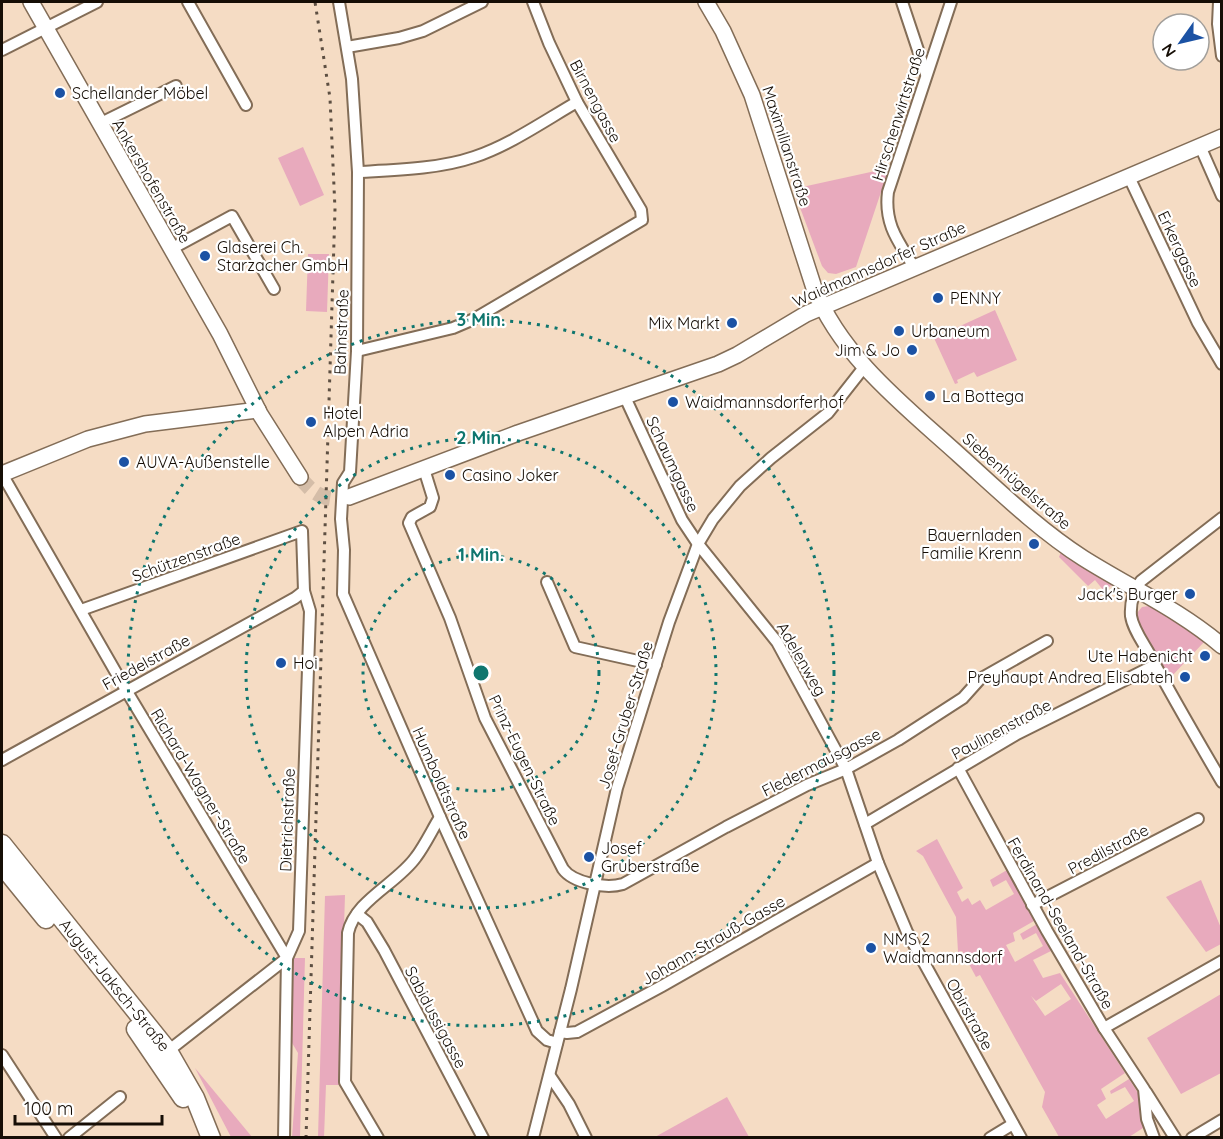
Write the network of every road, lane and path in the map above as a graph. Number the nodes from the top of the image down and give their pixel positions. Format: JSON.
{"nodes":[{"id":1,"x":31,"y":2,"type":"edge"},
{"id":2,"x":97,"y":2,"type":"edge"},
{"id":3,"x":188,"y":2,"type":"edge"},
{"id":4,"x":339,"y":2,"type":"edge"},
{"id":5,"x":482,"y":2,"type":"edge"},
{"id":6,"x":533,"y":2,"type":"edge"},
{"id":7,"x":706,"y":2,"type":"edge"},
{"id":8,"x":902,"y":2,"type":"edge"},
{"id":9,"x":951,"y":2,"type":"edge"},
{"id":10,"x":1219,"y":2,"type":"edge"},
{"id":11,"x":44,"y":28,"type":"junction"},
{"id":12,"x":348,"y":47,"type":"junction"},
{"id":13,"x":2,"y":50,"type":"edge"},
{"id":14,"x":1221,"y":56,"type":"edge"},
{"id":15,"x":926,"y":74,"type":"junction"},
{"id":16,"x":176,"y":86,"type":"dead end"},
{"id":17,"x":577,"y":102,"type":"junction"},
{"id":18,"x":246,"y":105,"type":"dead end"},
{"id":19,"x":99,"y":124,"type":"junction"},
{"id":20,"x":1221,"y":137,"type":"edge"},
{"id":21,"x":1200,"y":146,"type":"junction"},
{"id":22,"x":358,"y":172,"type":"junction"},
{"id":23,"x":1129,"y":177,"type":"junction"},
{"id":24,"x":1221,"y":196,"type":"edge"},
{"id":25,"x":171,"y":249,"type":"junction"},
{"id":26,"x":914,"y":267,"type":"junction"},
{"id":27,"x":274,"y":289,"type":"dead end"},
{"id":28,"x":822,"y":307,"type":"junction"},
{"id":29,"x":357,"y":351,"type":"junction"},
{"id":30,"x":1221,"y":364,"type":"edge"},
{"id":31,"x":865,"y":366,"type":"junction"},
{"id":32,"x":624,"y":395,"type":"junction"},
{"id":33,"x":258,"y":410,"type":"junction"},
{"id":34,"x":424,"y":469,"type":"junction"},
{"id":35,"x":2,"y":474,"type":"edge"},
{"id":36,"x":300,"y":477,"type":"tunnel mouth"},
{"id":37,"x":349,"y":498,"type":"tunnel mouth"},
{"id":38,"x":1221,"y":518,"type":"edge"},
{"id":39,"x":341,"y":519,"type":"joint"},
{"id":40,"x":302,"y":531,"type":"joint"},
{"id":41,"x":698,"y":544,"type":"junction"},
{"id":42,"x":547,"y":582,"type":"dead end"},
{"id":43,"x":1135,"y":589,"type":"junction"},
{"id":44,"x":304,"y":591,"type":"junction"},
{"id":45,"x":81,"y":610,"type":"junction"},
{"id":46,"x":1047,"y":641,"type":"dead end"},
{"id":47,"x":1221,"y":646,"type":"edge"},
{"id":48,"x":656,"y":665,"type":"junction"},
{"id":49,"x":1155,"y":665,"type":"junction"},
{"id":50,"x":126,"y":690,"type":"junction"},
{"id":51,"x":2,"y":759,"type":"edge"},
{"id":52,"x":958,"y":768,"type":"junction"},
{"id":53,"x":846,"y":769,"type":"junction"},
{"id":54,"x":1221,"y":782,"type":"edge"},
{"id":55,"x":440,"y":817,"type":"junction"},
{"id":56,"x":1198,"y":819,"type":"dead end"},
{"id":57,"x":865,"y":824,"type":"junction"},
{"id":58,"x":2,"y":844,"type":"edge"},
{"id":59,"x":878,"y":863,"type":"junction"},
{"id":60,"x":2,"y":865,"type":"edge"},
{"id":61,"x":596,"y":883,"type":"junction"},
{"id":62,"x":1032,"y":905,"type":"junction"},
{"id":63,"x":357,"y":914,"type":"junction"},
{"id":64,"x":287,"y":958,"type":"junction"},
{"id":65,"x":1221,"y":961,"type":"edge"},
{"id":66,"x":1104,"y":1028,"type":"junction"},
{"id":67,"x":558,"y":1037,"type":"junction"},
{"id":68,"x":168,"y":1051,"type":"junction"},
{"id":69,"x":2,"y":1055,"type":"edge"},
{"id":70,"x":550,"y":1076,"type":"junction"},
{"id":71,"x":1144,"y":1089,"type":"junction"},
{"id":72,"x":120,"y":1097,"type":"dead end"},
{"id":73,"x":1221,"y":1120,"type":"edge"},
{"id":74,"x":1013,"y":1124,"type":"junction"},
{"id":75,"x":56,"y":1137,"type":"edge"},
{"id":76,"x":69,"y":1137,"type":"edge"},
{"id":77,"x":210,"y":1137,"type":"edge"},
{"id":78,"x":284,"y":1137,"type":"edge"},
{"id":79,"x":378,"y":1137,"type":"edge"},
{"id":80,"x":483,"y":1137,"type":"edge"},
{"id":81,"x":533,"y":1137,"type":"edge"},
{"id":82,"x":586,"y":1137,"type":"edge"},
{"id":83,"x":990,"y":1137,"type":"edge"},
{"id":84,"x":1020,"y":1137,"type":"edge"},
{"id":85,"x":1154,"y":1137,"type":"edge"},
{"id":86,"x":1175,"y":1137,"type":"edge"},
{"id":87,"x":1192,"y":1137,"type":"edge"}],
"edges":[{"from":1,"to":11,"type":"street","name":"Ankershofenstraße"},
{"from":2,"to":11,"type":"street"},
{"from":3,"to":18,"type":"street"},
{"from":4,"to":12,"type":"street","name":"Bahnstraße"},
{"from":5,"to":12,"type":"street"},
{"from":6,"to":17,"type":"street","name":"Birnengasse"},
{"from":7,"to":28,"type":"street","name":"Maximilianstraße"},
{"from":8,"to":15,"type":"street"},
{"from":9,"to":15,"type":"street","name":"Hirschenwirtstraße"},
{"from":10,"to":14,"type":"street"},
{"from":11,"to":13,"type":"street"},
{"from":11,"to":19,"type":"street","name":"Ankershofenstraße"},
{"from":12,"to":22,"type":"street","name":"Bahnstraße"},
{"from":15,"to":26,"type":"street","name":"Hirschenwirtstraße"},
{"from":16,"to":19,"type":"street"},
{"from":17,"to":22,"type":"street"},
{"from":17,"to":29,"type":"street","name":"Birnengasse"},
{"from":19,"to":25,"type":"street","name":"Ankershofenstraße"},
{"from":20,"to":21,"type":"street","name":"Waidmannsdorfer Straße"},
{"from":21,"to":23,"type":"street","name":"Waidmannsdorfer Straße"},
{"from":21,"to":24,"type":"street"},
{"from":22,"to":29,"type":"street","name":"Bahnstraße"},
{"from":23,"to":26,"type":"street","name":"Waidmannsdorfer Straße"},
{"from":23,"to":30,"type":"street","name":"Erkergasse"},
{"from":25,"to":27,"type":"street"},
{"from":25,"to":33,"type":"street","name":"Ankershofenstraße"},
{"from":26,"to":28,"type":"street","name":"Waidmannsdorfer Straße"},
{"from":28,"to":31,"type":"street","name":"Siebenhügelstraße"},
{"from":28,"to":32,"type":"street","name":"Waidmannsdorfer Straße"},
{"from":29,"to":39,"type":"street","name":"Bahnstraße"},
{"from":31,"to":41,"type":"street","name":"Josef-Gruber-Straße"},
{"from":31,"to":43,"type":"street","name":"Siebenhügelstraße"},
{"from":32,"to":34,"type":"street","name":"Waidmannsdorfer Straße"},
{"from":32,"to":41,"type":"street","name":"Schaumgasse"},
{"from":33,"to":35,"type":"street"},
{"from":33,"to":36,"type":"street"},
{"from":34,"to":37,"type":"street","name":"Waidmannsdorfer Straße"},
{"from":34,"to":61,"type":"street","name":"Prinz-Eugen-Straße"},
{"from":35,"to":45,"type":"street","name":"Richard-Wagner-Straße"},
{"from":38,"to":43,"type":"street"},
{"from":39,"to":55,"type":"street","name":"Humboldtstraße"},
{"from":40,"to":44,"type":"street","name":"Dietrichstraße"},
{"from":40,"to":45,"type":"street","name":"Schützenstraße"},
{"from":41,"to":48,"type":"street","name":"Josef-Gruber-Straße"},
{"from":41,"to":53,"type":"street","name":"Adelenweg"},
{"from":42,"to":48,"type":"street"},
{"from":43,"to":47,"type":"street","name":"Siebenhügelstraße"},
{"from":43,"to":49,"type":"street"},
{"from":44,"to":50,"type":"street","name":"Friedelstraße"},
{"from":44,"to":64,"type":"street","name":"Dietrichstraße"},
{"from":45,"to":50,"type":"street","name":"Richard-Wagner-Straße"},
{"from":46,"to":53,"type":"street","name":"Fledermausgasse"},
{"from":48,"to":61,"type":"street","name":"Josef-Gruber-Straße"},
{"from":49,"to":52,"type":"street","name":"Paulinenstraße"},
{"from":49,"to":54,"type":"street"},
{"from":50,"to":51,"type":"street","name":"Friedelstraße"},
{"from":50,"to":64,"type":"street","name":"Richard-Wagner-Straße"},
{"from":52,"to":57,"type":"street","name":"Paulinenstraße"},
{"from":52,"to":62,"type":"street","name":"Ferdinand-Seeland-Straße"},
{"from":53,"to":57,"type":"street","name":"Obirstraße"},
{"from":53,"to":61,"type":"street","name":"Fledermausgasse"},
{"from":55,"to":63,"type":"street"},
{"from":55,"to":67,"type":"street","name":"Humboldtstraße"},
{"from":56,"to":62,"type":"street","name":"Predilstraße"},
{"from":57,"to":59,"type":"street","name":"Obirstraße"},
{"from":58,"to":68,"type":"main road","name":"August-Jaksch-Straße"},
{"from":59,"to":67,"type":"street","name":"Johann-Strauß-Gasse"},
{"from":59,"to":74,"type":"street","name":"Obirstraße"},
{"from":60,"to":77,"type":"main road","name":"August-Jaksch-Straße"},
{"from":61,"to":67,"type":"street","name":"Josef-Gruber-Straße"},
{"from":62,"to":66,"type":"street","name":"Ferdinand-Seeland-Straße"},
{"from":63,"to":79,"type":"street"},
{"from":63,"to":80,"type":"street","name":"Sabidussigasse"},
{"from":64,"to":68,"type":"street","name":"Dietrichstraße"},
{"from":64,"to":78,"type":"street"},
{"from":65,"to":66,"type":"street"},
{"from":66,"to":71,"type":"street","name":"Ferdinand-Seeland-Straße"},
{"from":67,"to":70,"type":"street","name":"Josef-Gruber-Straße"},
{"from":68,"to":77,"type":"main road","name":"August-Jaksch-Straße"},
{"from":69,"to":75,"type":"street"},
{"from":70,"to":81,"type":"street","name":"Josef-Gruber-Straße"},
{"from":70,"to":82,"type":"street"},
{"from":71,"to":85,"type":"street","name":"Ferdinand-Seeland-Straße"},
{"from":71,"to":86,"type":"street","name":"Ferdinand-Seeland-Straße"},
{"from":72,"to":76,"type":"street"},
{"from":73,"to":87,"type":"street"},
{"from":74,"to":83,"type":"street"},
{"from":74,"to":84,"type":"street","name":"Obirstraße"}]}
